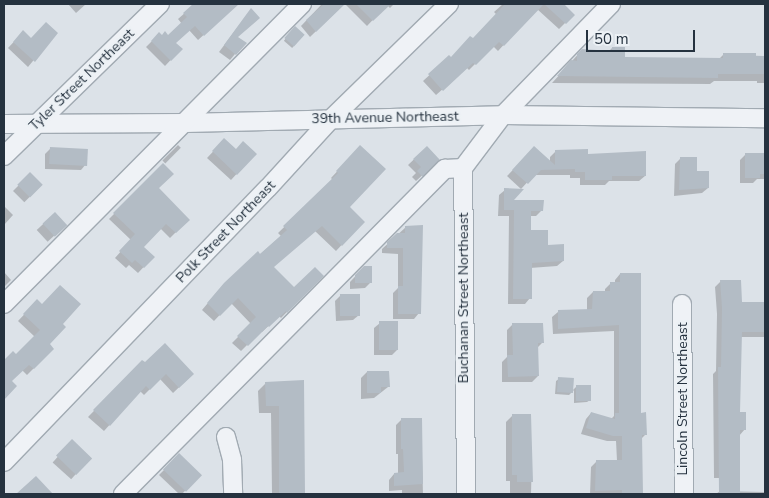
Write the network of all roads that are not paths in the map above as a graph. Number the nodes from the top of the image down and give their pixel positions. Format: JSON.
{"nodes":[{"id":1,"x":160,"y":4,"type":"edge"},
{"id":2,"x":302,"y":4,"type":"edge"},
{"id":3,"x":449,"y":4,"type":"edge"},
{"id":4,"x":611,"y":4,"type":"edge"},
{"id":5,"x":503,"y":115,"type":"junction"},
{"id":6,"x":765,"y":118,"type":"edge"},
{"id":7,"x":331,"y":119,"type":"junction"},
{"id":8,"x":185,"y":123,"type":"junction"},
{"id":9,"x":4,"y":124,"type":"edge"},
{"id":10,"x":36,"y":124,"type":"junction"},
{"id":11,"x":4,"y":156,"type":"edge"},
{"id":12,"x":463,"y":168,"type":"junction"},
{"id":13,"x":4,"y":304,"type":"edge"},
{"id":14,"x":682,"y":304,"type":"dead end"},
{"id":15,"x":226,"y":437,"type":"dead end"},
{"id":16,"x":4,"y":462,"type":"edge"},
{"id":17,"x":123,"y":494,"type":"edge"},
{"id":18,"x":233,"y":494,"type":"edge"},
{"id":19,"x":466,"y":494,"type":"edge"},
{"id":20,"x":684,"y":494,"type":"edge"}],
"edges":[{"from":1,"to":10,"type":"street","name":"Tyler Street Northeast"},
{"from":2,"to":8,"type":"street"},
{"from":3,"to":7,"type":"street","name":"Polk Street Northeast"},
{"from":4,"to":5,"type":"street"},
{"from":5,"to":6,"type":"street","name":"39th Avenue Northeast"},
{"from":5,"to":7,"type":"street","name":"39th Avenue Northeast"},
{"from":5,"to":12,"type":"street"},
{"from":7,"to":8,"type":"street","name":"39th Avenue Northeast"},
{"from":7,"to":16,"type":"street","name":"Polk Street Northeast"},
{"from":8,"to":10,"type":"street","name":"39th Avenue Northeast"},
{"from":8,"to":13,"type":"street"},
{"from":9,"to":10,"type":"street","name":"39th Avenue Northeast"},
{"from":10,"to":11,"type":"street","name":"Tyler Street Northeast"},
{"from":12,"to":17,"type":"street"},
{"from":12,"to":19,"type":"street","name":"Buchanan Street Northeast"},
{"from":14,"to":20,"type":"street","name":"Lincoln Street Northeast"},
{"from":15,"to":18,"type":"street"}]}
